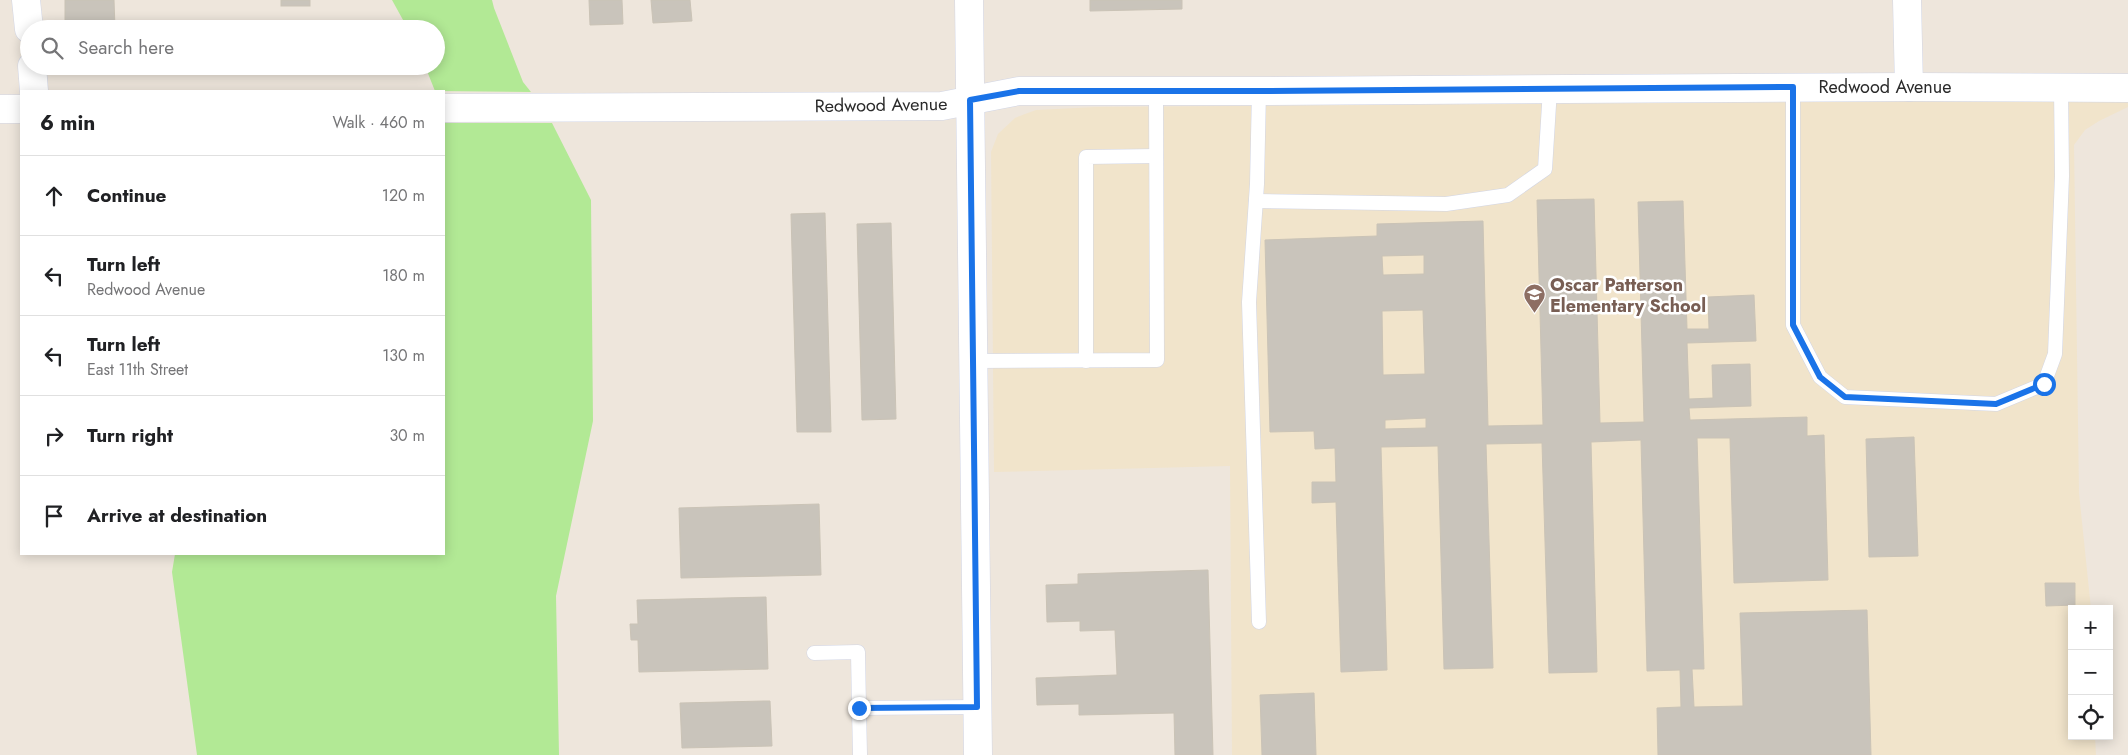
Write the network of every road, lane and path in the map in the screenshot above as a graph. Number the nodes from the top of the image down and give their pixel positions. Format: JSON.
{"nodes":[{"id":1,"x":26,"y":0,"type":"edge"},
{"id":2,"x":969,"y":0,"type":"edge"},
{"id":3,"x":1908,"y":0,"type":"edge"},
{"id":4,"x":28,"y":20,"type":"edge"},
{"id":5,"x":33,"y":75,"type":"edge"},
{"id":6,"x":1793,"y":87,"type":"junction"},
{"id":7,"x":1909,"y":87,"type":"junction"},
{"id":8,"x":2061,"y":88,"type":"junction"},
{"id":9,"x":2128,"y":88,"type":"edge"},
{"id":10,"x":1550,"y":89,"type":"junction"},
{"id":11,"x":34,"y":90,"type":"edge"},
{"id":12,"x":1259,"y":91,"type":"junction"},
{"id":13,"x":1156,"y":92,"type":"junction"},
{"id":14,"x":970,"y":100,"type":"junction"},
{"id":15,"x":445,"y":108,"type":"edge"},
{"id":16,"x":0,"y":109,"type":"edge"},
{"id":17,"x":20,"y":109,"type":"edge"},
{"id":18,"x":1156,"y":156,"type":"junction"},
{"id":19,"x":1256,"y":201,"type":"junction"},
{"id":20,"x":974,"y":361,"type":"junction"},
{"id":21,"x":1086,"y":361,"type":"junction"},
{"id":22,"x":1259,"y":622,"type":"dead end"},
{"id":23,"x":814,"y":653,"type":"dead end"},
{"id":24,"x":977,"y":707,"type":"junction"},
{"id":25,"x":859,"y":708,"type":"junction"},
{"id":26,"x":860,"y":755,"type":"edge"},
{"id":27,"x":978,"y":755,"type":"edge"}],
"edges":[{"from":1,"to":4,"type":"street"},
{"from":2,"to":14,"type":"street"},
{"from":3,"to":7,"type":"street"},
{"from":5,"to":11,"type":"street"},
{"from":6,"to":7,"type":"street","name":"Redwood Avenue"},
{"from":6,"to":8,"type":"lane"},
{"from":6,"to":10,"type":"street","name":"Redwood Avenue"},
{"from":7,"to":8,"type":"street","name":"Redwood Avenue"},
{"from":8,"to":9,"type":"street","name":"Redwood Avenue"},
{"from":10,"to":12,"type":"street","name":"Redwood Avenue"},
{"from":10,"to":19,"type":"lane"},
{"from":12,"to":13,"type":"street","name":"Redwood Avenue"},
{"from":12,"to":19,"type":"lane"},
{"from":13,"to":14,"type":"street","name":"Redwood Avenue"},
{"from":13,"to":18,"type":"lane"},
{"from":14,"to":15,"type":"street","name":"Redwood Avenue"},
{"from":14,"to":20,"type":"street"},
{"from":16,"to":17,"type":"street"},
{"from":18,"to":21,"type":"lane"},
{"from":18,"to":21,"type":"lane"},
{"from":19,"to":22,"type":"lane"},
{"from":20,"to":21,"type":"lane"},
{"from":20,"to":24,"type":"street"},
{"from":23,"to":25,"type":"lane"},
{"from":24,"to":25,"type":"lane"},
{"from":24,"to":27,"type":"street"},
{"from":25,"to":26,"type":"lane"}]}
